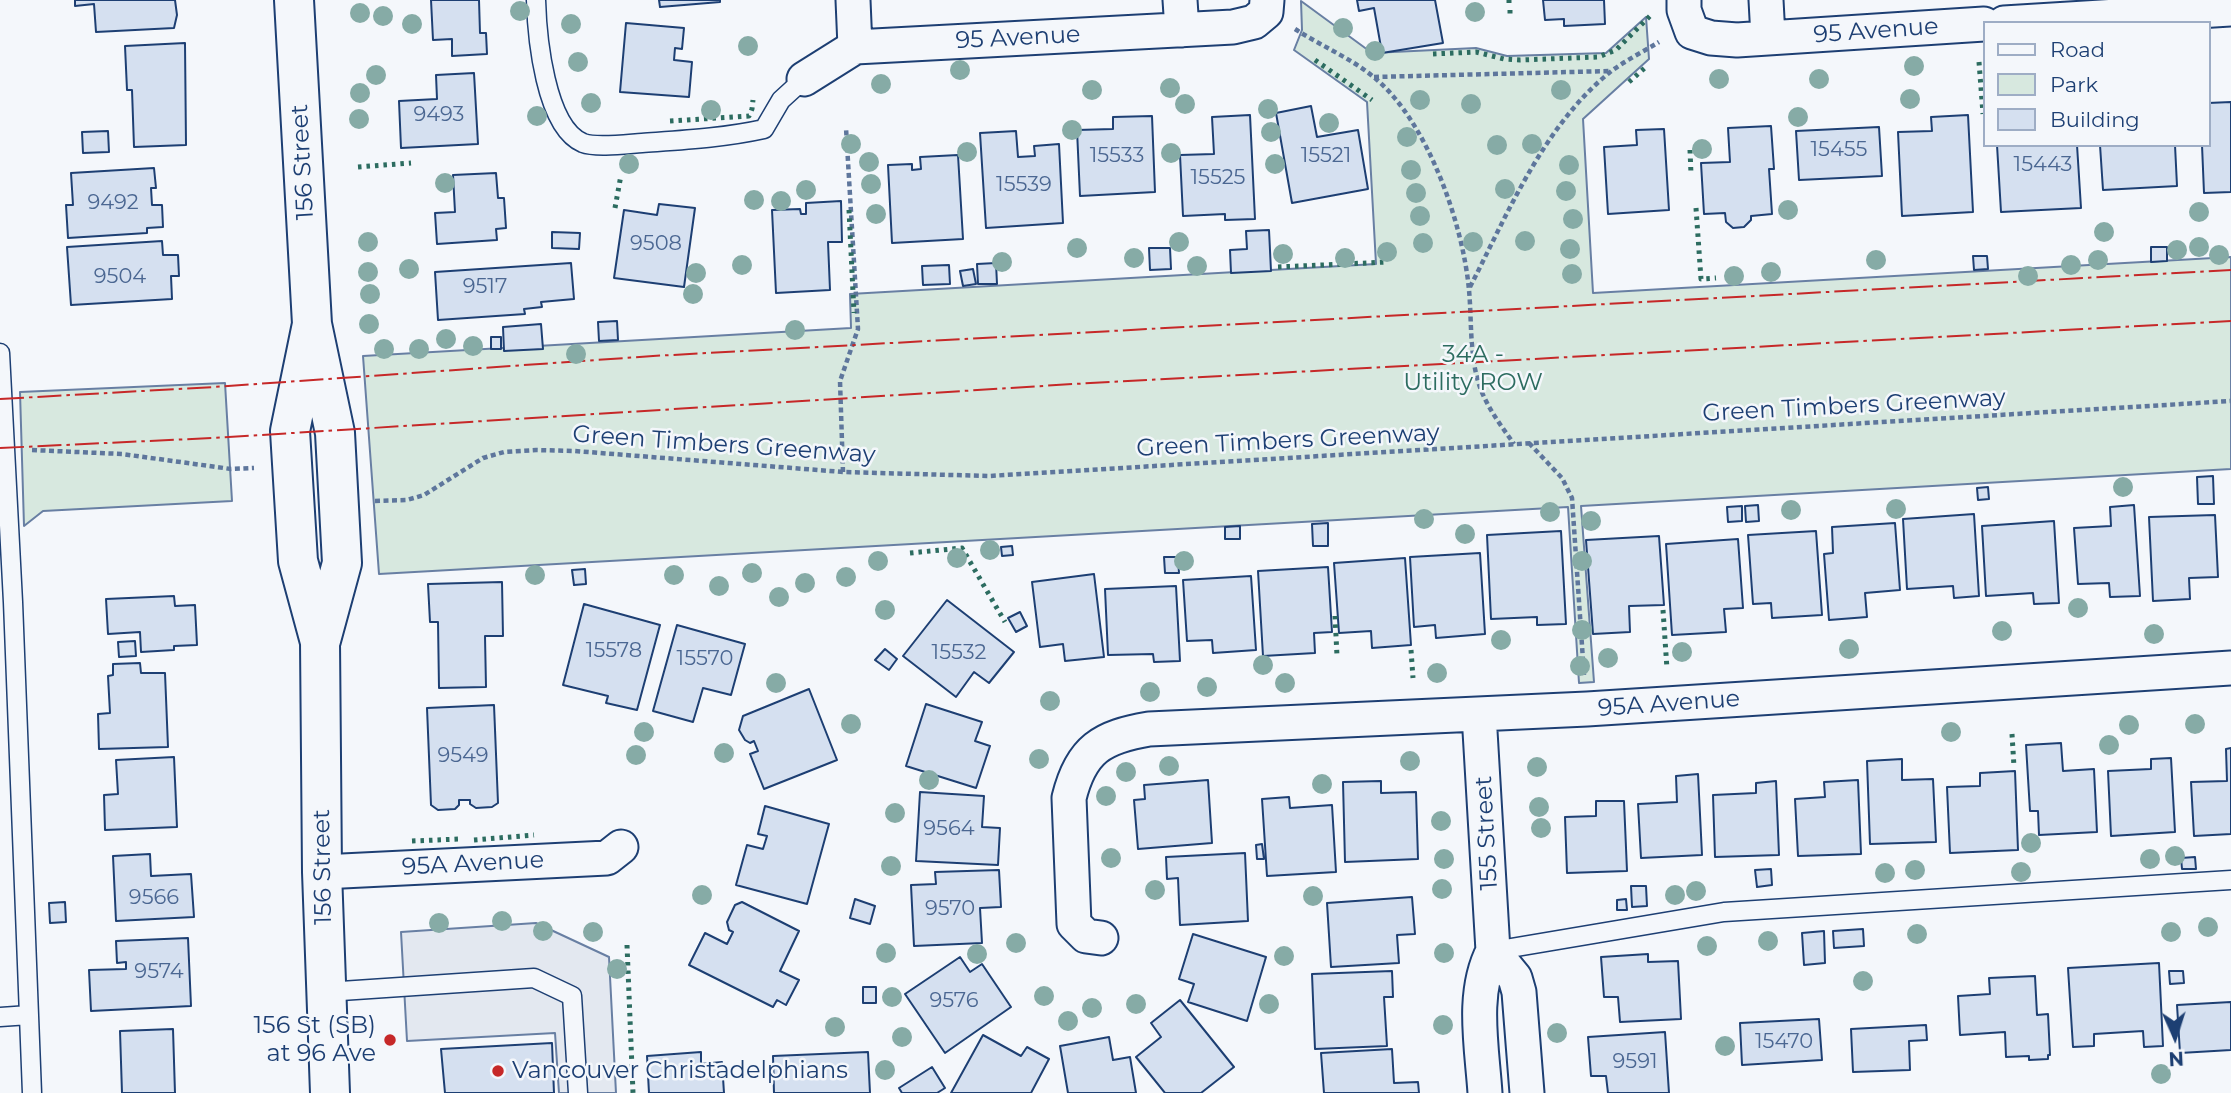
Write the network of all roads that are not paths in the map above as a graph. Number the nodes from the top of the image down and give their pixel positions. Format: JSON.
{"nodes":[{"id":1,"x":294,"y":0,"type":"edge"},
{"id":2,"x":536,"y":0,"type":"edge"},
{"id":3,"x":853,"y":0,"type":"edge"},
{"id":4,"x":1267,"y":0,"type":"edge"},
{"id":5,"x":1684,"y":0,"type":"edge"},
{"id":6,"x":1766,"y":0,"type":"edge"},
{"id":7,"x":2231,"y":9,"type":"edge"},
{"id":8,"x":1181,"y":15,"type":"edge"},
{"id":9,"x":2036,"y":21,"type":"edge"},
{"id":10,"x":1982,"y":24,"type":"edge"},
{"id":11,"x":1768,"y":37,"type":"junction"},
{"id":12,"x":855,"y":47,"type":"junction"},
{"id":13,"x":804,"y":79,"type":"joint"},
{"id":14,"x":0,"y":353,"type":"edge"},
{"id":15,"x":2231,"y":668,"type":"edge"},
{"id":16,"x":1479,"y":714,"type":"junction"},
{"id":17,"x":621,"y":847,"type":"dead end"},
{"id":18,"x":322,"y":872,"type":"junction"},
{"id":19,"x":2231,"y":880,"type":"edge"},
{"id":20,"x":1101,"y":939,"type":"dead end"},
{"id":21,"x":1493,"y":951,"type":"junction"},
{"id":22,"x":326,"y":992,"type":"junction"},
{"id":23,"x":29,"y":1015,"type":"junction"},
{"id":24,"x":0,"y":1017,"type":"edge"},
{"id":25,"x":32,"y":1093,"type":"edge"},
{"id":26,"x":330,"y":1093,"type":"edge"},
{"id":27,"x":578,"y":1093,"type":"edge"},
{"id":28,"x":1485,"y":1093,"type":"edge"},
{"id":29,"x":1527,"y":1093,"type":"edge"}],
"edges":[{"from":1,"to":18,"type":"main road","name":"156 Street"},
{"from":2,"to":13,"type":"lane"},
{"from":3,"to":12,"type":"street"},
{"from":4,"to":8,"type":"street","name":"95 Avenue"},
{"from":5,"to":11,"type":"street","name":"95 Avenue"},
{"from":6,"to":11,"type":"street"},
{"from":7,"to":9,"type":"street"},
{"from":8,"to":12,"type":"street","name":"95 Avenue"},
{"from":10,"to":11,"type":"street","name":"95 Avenue"},
{"from":12,"to":13,"type":"street"},
{"from":14,"to":23,"type":"lane"},
{"from":15,"to":16,"type":"street","name":"95A Avenue"},
{"from":16,"to":20,"type":"street","name":"95A Avenue"},
{"from":16,"to":21,"type":"street","name":"155 Street"},
{"from":17,"to":18,"type":"street","name":"95A Avenue"},
{"from":18,"to":22,"type":"main road","name":"156 Street"},
{"from":19,"to":21,"type":"lane"},
{"from":21,"to":28,"type":"street","name":"155 Street"},
{"from":21,"to":29,"type":"street"},
{"from":22,"to":26,"type":"main road","name":"156 Street"},
{"from":22,"to":27,"type":"lane"},
{"from":23,"to":24,"type":"lane"},
{"from":23,"to":25,"type":"lane"}]}
